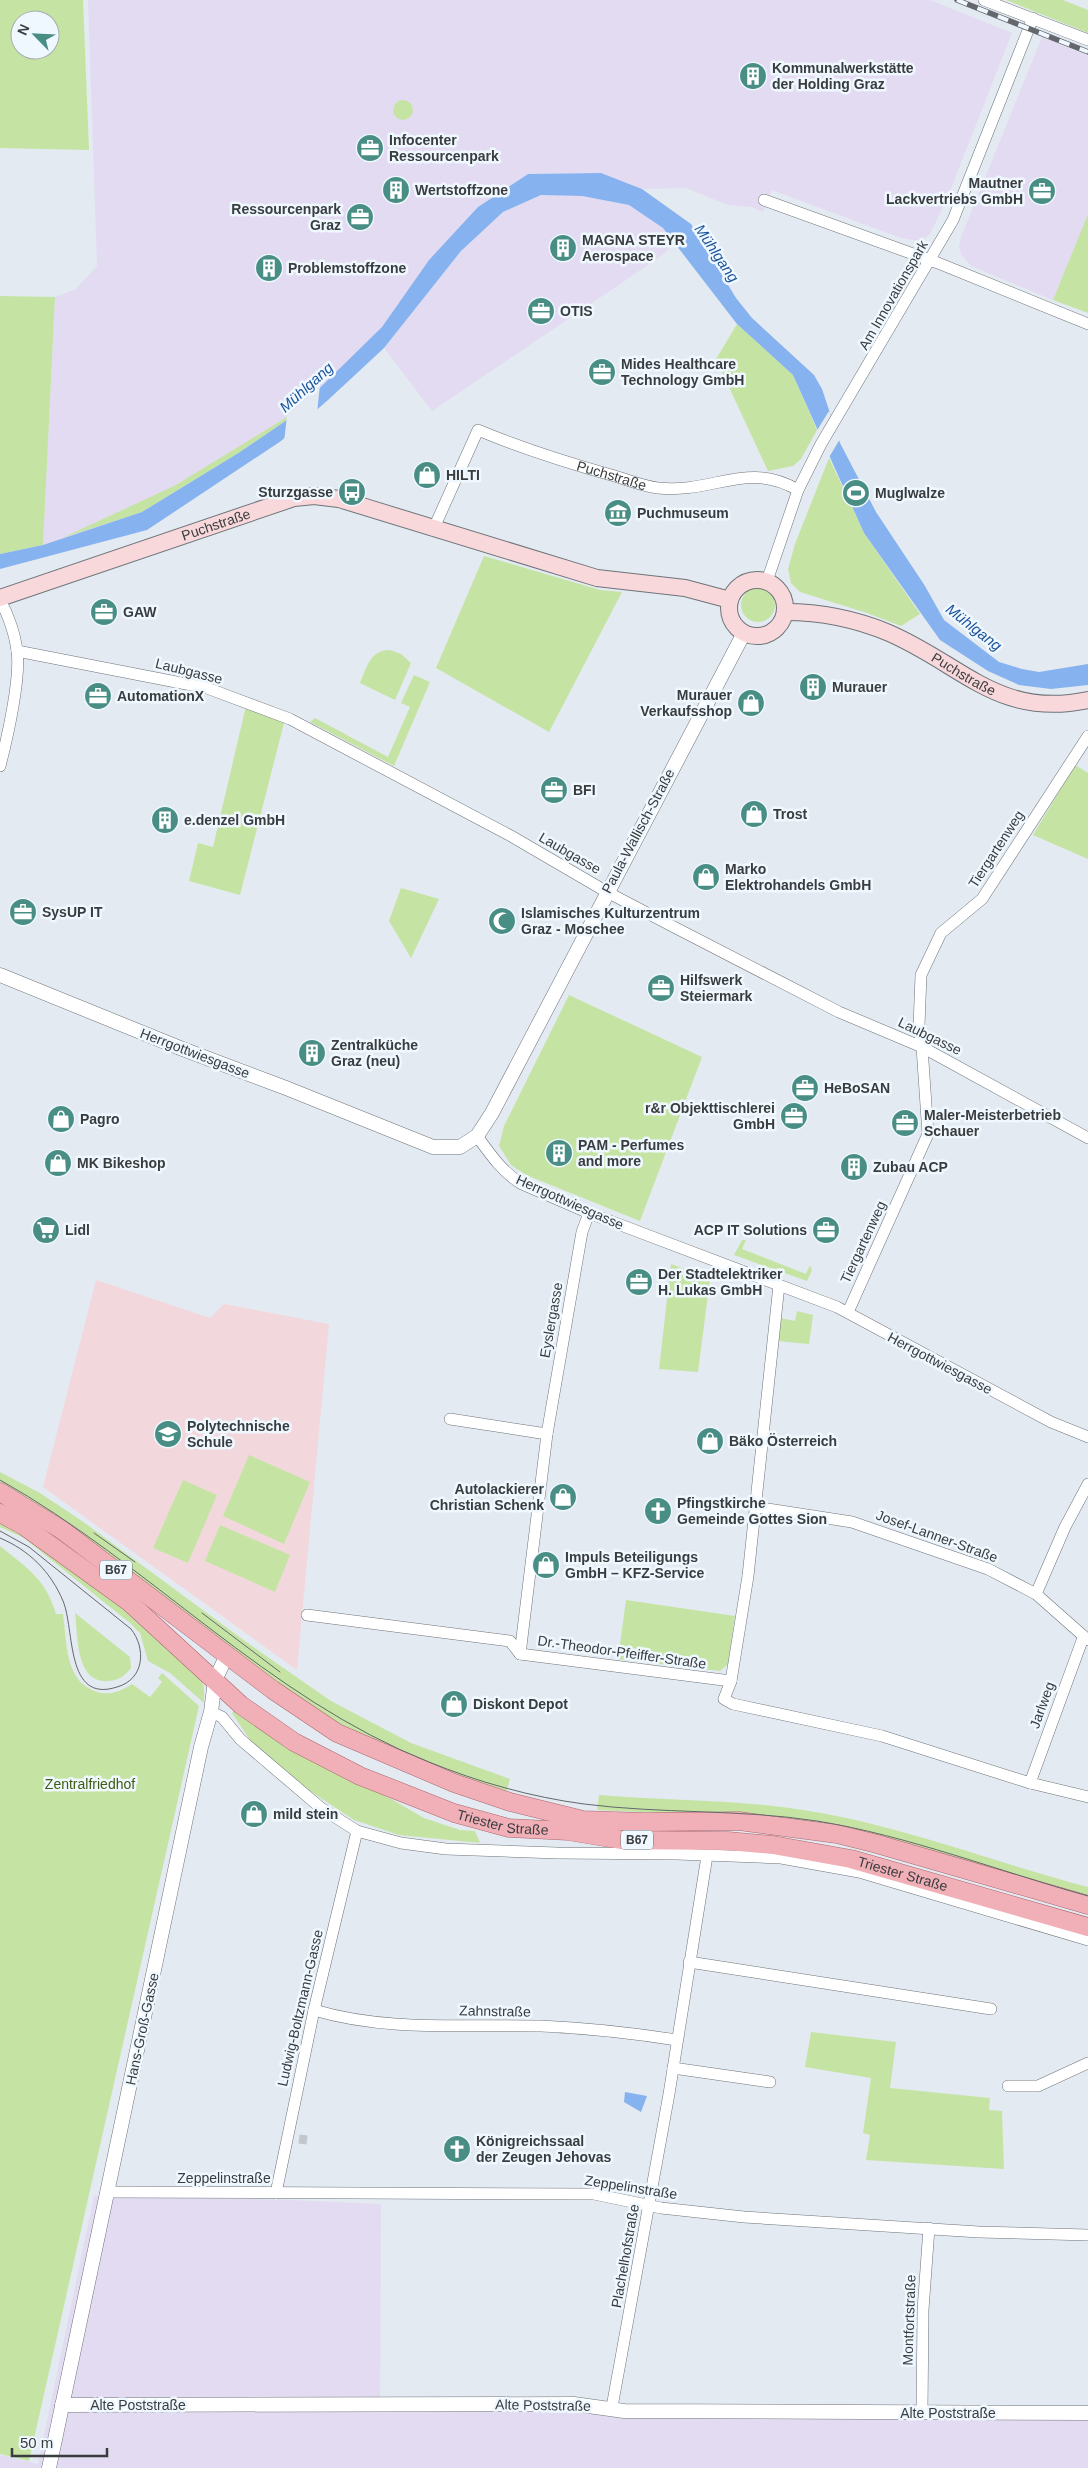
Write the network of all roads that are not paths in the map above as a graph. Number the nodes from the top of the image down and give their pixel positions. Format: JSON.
{"nodes":[{"id":1,"x":984,"y":0,"type":"edge"},
{"id":2,"x":1033,"y":18,"type":"junction"},
{"id":3,"x":1088,"y":40,"type":"edge"},
{"id":4,"x":764,"y":200,"type":"dead end"},
{"id":5,"x":930,"y":262,"type":"junction"},
{"id":6,"x":1088,"y":324,"type":"edge"},
{"id":7,"x":798,"y":490,"type":"junction"},
{"id":8,"x":433,"y":530,"type":"junction"},
{"id":9,"x":767,"y":581,"type":"junction"},
{"id":10,"x":0,"y":599,"type":"edge"},
{"id":11,"x":730,"y":600,"type":"junction"},
{"id":12,"x":785,"y":612,"type":"junction"},
{"id":13,"x":744,"y":632,"type":"junction"},
{"id":14,"x":17,"y":650,"type":"junction"},
{"id":15,"x":1088,"y":700,"type":"edge"},
{"id":16,"x":1088,"y":736,"type":"edge"},
{"id":17,"x":0,"y":766,"type":"edge"},
{"id":18,"x":607,"y":892,"type":"junction"},
{"id":19,"x":0,"y":975,"type":"edge"},
{"id":20,"x":922,"y":1047,"type":"junction"},
{"id":21,"x":477,"y":1136,"type":"junction"},
{"id":22,"x":1088,"y":1138,"type":"edge"},
{"id":23,"x":589,"y":1213,"type":"junction"},
{"id":24,"x":780,"y":1285,"type":"junction"},
{"id":25,"x":848,"y":1312,"type":"junction"},
{"id":26,"x":450,"y":1419,"type":"dead end"},
{"id":27,"x":547,"y":1434,"type":"junction"},
{"id":28,"x":1088,"y":1437,"type":"edge"},
{"id":29,"x":1088,"y":1484,"type":"edge"},
{"id":30,"x":0,"y":1492,"type":"edge"},
{"id":31,"x":754,"y":1507,"type":"junction"},
{"id":32,"x":0,"y":1513,"type":"edge"},
{"id":33,"x":1036,"y":1594,"type":"junction"},
{"id":34,"x":307,"y":1615,"type":"dead end"},
{"id":35,"x":1086,"y":1639,"type":"edge"},
{"id":36,"x":520,"y":1654,"type":"junction"},
{"id":37,"x":227,"y":1655,"type":"junction"},
{"id":38,"x":215,"y":1680,"type":"junction"},
{"id":39,"x":731,"y":1681,"type":"junction"},
{"id":40,"x":211,"y":1712,"type":"junction"},
{"id":41,"x":1030,"y":1783,"type":"junction"},
{"id":42,"x":1088,"y":1797,"type":"edge"},
{"id":43,"x":358,"y":1831,"type":"junction"},
{"id":44,"x":707,"y":1856,"type":"junction"},
{"id":45,"x":1088,"y":1905,"type":"edge"},
{"id":46,"x":1088,"y":1927,"type":"edge"},
{"id":47,"x":1088,"y":1940,"type":"edge"},
{"id":48,"x":689,"y":1962,"type":"junction"},
{"id":49,"x":992,"y":2009,"type":"dead end"},
{"id":50,"x":314,"y":2010,"type":"junction"},
{"id":51,"x":677,"y":2040,"type":"junction"},
{"id":52,"x":1088,"y":2063,"type":"edge"},
{"id":53,"x":673,"y":2068,"type":"junction"},
{"id":54,"x":770,"y":2082,"type":"dead end"},
{"id":55,"x":1008,"y":2086,"type":"dead end"},
{"id":56,"x":108,"y":2192,"type":"junction"},
{"id":57,"x":276,"y":2193,"type":"junction"},
{"id":58,"x":650,"y":2205,"type":"junction"},
{"id":59,"x":929,"y":2228,"type":"junction"},
{"id":60,"x":1088,"y":2235,"type":"edge"},
{"id":61,"x":62,"y":2405,"type":"junction"},
{"id":62,"x":612,"y":2407,"type":"junction"},
{"id":63,"x":922,"y":2413,"type":"junction"},
{"id":64,"x":1088,"y":2413,"type":"edge"},
{"id":65,"x":49,"y":2468,"type":"edge"}],
"edges":[{"from":1,"to":2,"type":"street"},
{"from":2,"to":3,"type":"street"},
{"from":2,"to":5,"type":"street","name":"Am Innovationspark"},
{"from":4,"to":5,"type":"street"},
{"from":5,"to":6,"type":"street"},
{"from":5,"to":7,"type":"street","name":"Am Innovationspark"},
{"from":7,"to":8,"type":"street","name":"Puchstraße"},
{"from":7,"to":9,"type":"street","name":"Am Innovationspark"},
{"from":8,"to":10,"type":"main road","name":"Puchstraße"},
{"from":8,"to":11,"type":"main road","name":"Puchstraße"},
{"from":9,"to":11,"type":"main road"},
{"from":9,"to":12,"type":"main road"},
{"from":10,"to":14,"type":"street"},
{"from":11,"to":13,"type":"main road"},
{"from":12,"to":13,"type":"main road"},
{"from":12,"to":15,"type":"main road","name":"Puchstraße"},
{"from":13,"to":18,"type":"street","name":"Paula-Wallisch-Straße"},
{"from":14,"to":17,"type":"street"},
{"from":14,"to":18,"type":"street","name":"Laubgasse"},
{"from":16,"to":20,"type":"street","name":"Tiergartenweg"},
{"from":18,"to":20,"type":"street","name":"Laubgasse"},
{"from":18,"to":21,"type":"street","name":"Paula-Wallisch-Straße"},
{"from":19,"to":21,"type":"street","name":"Herrgottwiesgasse"},
{"from":20,"to":22,"type":"street","name":"Laubgasse"},
{"from":20,"to":25,"type":"street","name":"Tiergartenweg"},
{"from":21,"to":23,"type":"street","name":"Herrgottwiesgasse"},
{"from":23,"to":24,"type":"street","name":"Herrgottwiesgasse"},
{"from":23,"to":27,"type":"street","name":"Eyslergasse"},
{"from":24,"to":25,"type":"street","name":"Herrgottwiesgasse"},
{"from":24,"to":31,"type":"street"},
{"from":25,"to":28,"type":"street","name":"Herrgottwiesgasse"},
{"from":26,"to":27,"type":"street"},
{"from":27,"to":36,"type":"street","name":"Eyslergasse"},
{"from":29,"to":33,"type":"street"},
{"from":30,"to":37,"type":"main road","name":"Triester Straße","number":"B67"},
{"from":31,"to":33,"type":"street","name":"Josef-Lanner-Straße"},
{"from":31,"to":39,"type":"street"},
{"from":32,"to":38,"type":"main road","name":"Triester Straße","number":"B67"},
{"from":33,"to":35,"type":"street","name":"Josef-Lanner-Straße"},
{"from":34,"to":36,"type":"street","name":"Dr.-Theodor-Pfeiffer-Straße"},
{"from":35,"to":41,"type":"street","name":"Jarlweg"},
{"from":36,"to":39,"type":"street","name":"Dr.-Theodor-Pfeiffer-Straße"},
{"from":37,"to":38,"type":"street","name":"Hans-Groß-Gasse"},
{"from":37,"to":45,"type":"main road","name":"Triester Straße","number":"B67"},
{"from":38,"to":40,"type":"street","name":"Hans-Groß-Gasse"},
{"from":38,"to":46,"type":"main road","name":"Triester Straße","number":"B67"},
{"from":39,"to":41,"type":"street"},
{"from":40,"to":43,"type":"street","name":"Triester Straße"},
{"from":40,"to":56,"type":"street","name":"Hans-Groß-Gasse"},
{"from":41,"to":42,"type":"street"},
{"from":43,"to":44,"type":"street","name":"Triester Straße"},
{"from":43,"to":50,"type":"street","name":"Ludwig-Boltzmann-Gasse"},
{"from":44,"to":47,"type":"street","name":"Triester Straße"},
{"from":44,"to":48,"type":"street","name":"Plachelhofstraße"},
{"from":48,"to":49,"type":"street"},
{"from":48,"to":51,"type":"street","name":"Plachelhofstraße"},
{"from":50,"to":51,"type":"street","name":"Zahnstraße"},
{"from":50,"to":57,"type":"street","name":"Ludwig-Boltzmann-Gasse"},
{"from":51,"to":53,"type":"street","name":"Plachelhofstraße"},
{"from":52,"to":55,"type":"street"},
{"from":53,"to":54,"type":"street"},
{"from":53,"to":58,"type":"street","name":"Plachelhofstraße"},
{"from":56,"to":57,"type":"street","name":"Zeppelinstraße"},
{"from":56,"to":61,"type":"street","name":"Hans-Groß-Gasse"},
{"from":57,"to":58,"type":"street","name":"Zeppelinstraße"},
{"from":58,"to":59,"type":"street","name":"Zeppelinstraße"},
{"from":58,"to":62,"type":"street","name":"Plachelhofstraße"},
{"from":59,"to":60,"type":"street","name":"Zeppelinstraße"},
{"from":59,"to":63,"type":"street","name":"Montfortstraße"},
{"from":61,"to":62,"type":"street","name":"Alte Poststraße"},
{"from":61,"to":65,"type":"street"},
{"from":62,"to":63,"type":"street","name":"Alte Poststraße"},
{"from":63,"to":64,"type":"street","name":"Alte Poststraße"}]}
